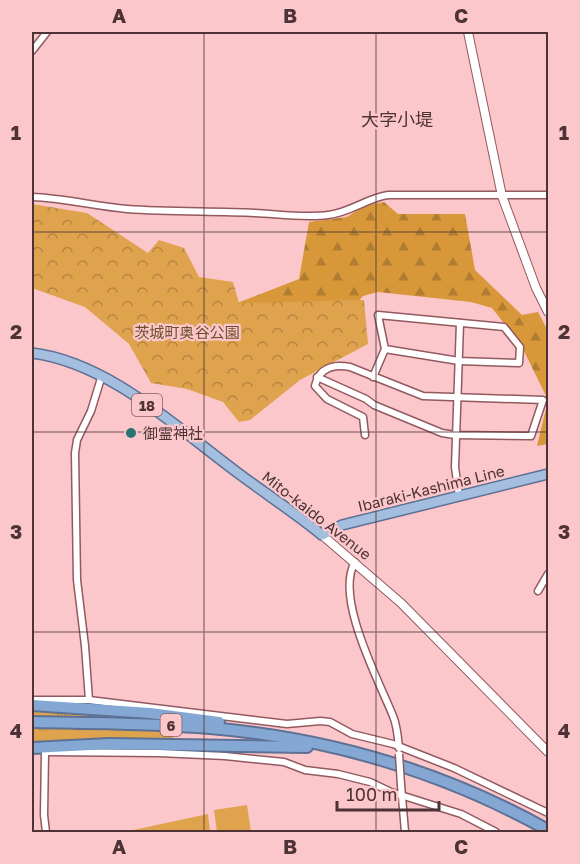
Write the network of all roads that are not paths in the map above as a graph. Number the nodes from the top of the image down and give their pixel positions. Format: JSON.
{"nodes":[{"id":1,"x":47,"y":32,"type":"edge"},
{"id":2,"x":468,"y":32,"type":"edge"},
{"id":3,"x":32,"y":51,"type":"edge"},
{"id":4,"x":549,"y":195,"type":"edge"},
{"id":5,"x":502,"y":196,"type":"junction"},
{"id":6,"x":32,"y":197,"type":"edge"},
{"id":7,"x":549,"y":312,"type":"edge"},
{"id":8,"x":460,"y":323,"type":"junction"},
{"id":9,"x":385,"y":349,"type":"junction"},
{"id":10,"x":32,"y":352,"type":"edge"},
{"id":11,"x":459,"y":361,"type":"junction"},
{"id":12,"x":102,"y":375,"type":"junction"},
{"id":13,"x":317,"y":377,"type":"junction"},
{"id":14,"x":374,"y":377,"type":"junction"},
{"id":15,"x":457,"y":398,"type":"junction"},
{"id":16,"x":364,"y":435,"type":"dead end"},
{"id":17,"x":456,"y":435,"type":"junction"},
{"id":18,"x":549,"y":474,"type":"edge"},
{"id":19,"x":459,"y":496,"type":"junction"},
{"id":20,"x":322,"y":535,"type":"junction"},
{"id":21,"x":355,"y":562,"type":"junction"},
{"id":22,"x":549,"y":574,"type":"edge"},
{"id":23,"x":538,"y":591,"type":"dead end"},
{"id":24,"x":32,"y":700,"type":"edge"},
{"id":25,"x":89,"y":700,"type":"junction"},
{"id":26,"x":32,"y":705,"type":"edge"},
{"id":27,"x":32,"y":722,"type":"edge"},
{"id":28,"x":309,"y":742,"type":"junction"},
{"id":29,"x":338,"y":748,"type":"junction"},
{"id":30,"x":38,"y":749,"type":"edge"},
{"id":31,"x":399,"y":751,"type":"junction"},
{"id":32,"x":549,"y":752,"type":"edge"},
{"id":33,"x":400,"y":795,"type":"junction"},
{"id":34,"x":549,"y":813,"type":"edge"},
{"id":35,"x":549,"y":830,"type":"edge"},
{"id":36,"x":46,"y":832,"type":"edge"},
{"id":37,"x":405,"y":832,"type":"edge"},
{"id":38,"x":496,"y":832,"type":"edge"}],
"edges":[{"from":1,"to":3,"type":"street"},
{"from":2,"to":5,"type":"street"},
{"from":4,"to":5,"type":"street"},
{"from":5,"to":6,"type":"street"},
{"from":5,"to":7,"type":"street"},
{"from":8,"to":9,"type":"street"},
{"from":8,"to":11,"type":"street"},
{"from":8,"to":11,"type":"street"},
{"from":9,"to":11,"type":"street"},
{"from":9,"to":14,"type":"street"},
{"from":10,"to":12,"type":"main road","name":"Mito-kaido Avenue","number":"18"},
{"from":11,"to":15,"type":"street"},
{"from":12,"to":20,"type":"main road","name":"Mito-kaido Avenue","number":"18"},
{"from":12,"to":25,"type":"street"},
{"from":13,"to":14,"type":"street"},
{"from":13,"to":16,"type":"street"},
{"from":13,"to":17,"type":"street"},
{"from":14,"to":15,"type":"street"},
{"from":15,"to":17,"type":"street"},
{"from":15,"to":17,"type":"street"},
{"from":17,"to":19,"type":"street"},
{"from":18,"to":19,"type":"main road","name":"Ibaraki-Kashima Line"},
{"from":19,"to":20,"type":"main road","name":"Ibaraki-Kashima Line"},
{"from":20,"to":21,"type":"street","name":"Mito-kaido Avenue"},
{"from":21,"to":31,"type":"street"},
{"from":21,"to":32,"type":"street","name":"Mito-kaido Avenue"},
{"from":22,"to":23,"type":"street"},
{"from":24,"to":25,"type":"street"},
{"from":25,"to":31,"type":"street"},
{"from":26,"to":28,"type":"highway"},
{"from":27,"to":28,"type":"highway","number":"6"},
{"from":28,"to":29,"type":"highway","number":"6"},
{"from":29,"to":30,"type":"highway"},
{"from":29,"to":35,"type":"highway","number":"6"},
{"from":30,"to":33,"type":"street"},
{"from":30,"to":36,"type":"street"},
{"from":31,"to":33,"type":"street","bridge":true},
{"from":31,"to":34,"type":"street"},
{"from":33,"to":37,"type":"street"},
{"from":33,"to":38,"type":"street"}]}
